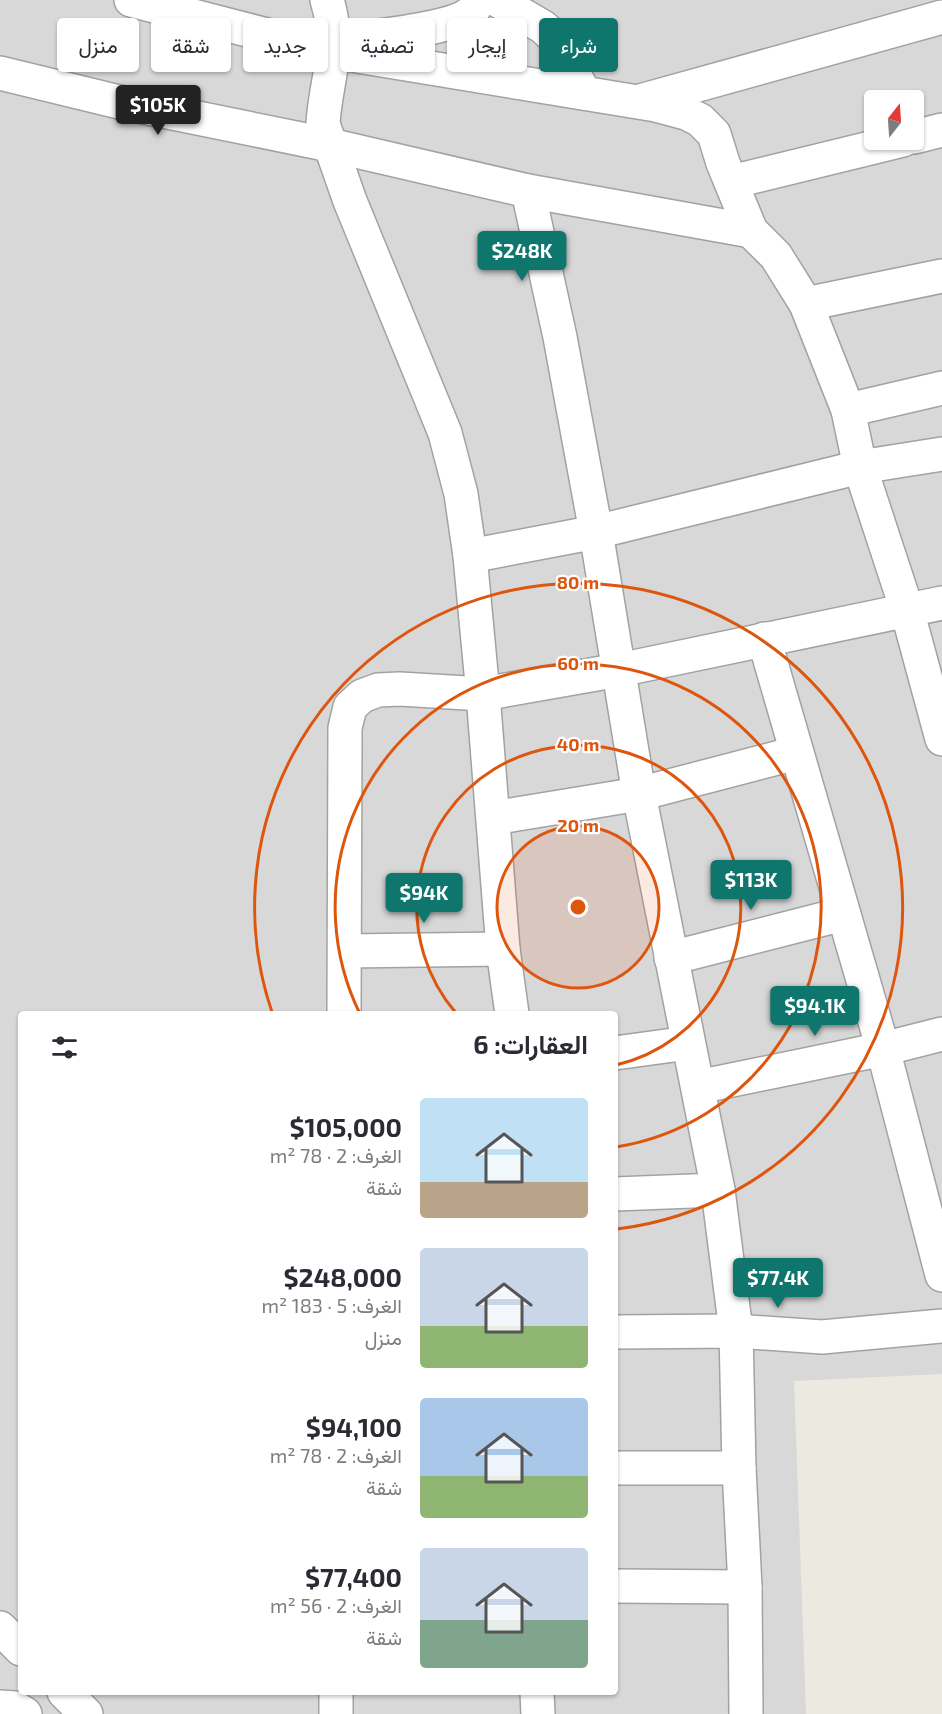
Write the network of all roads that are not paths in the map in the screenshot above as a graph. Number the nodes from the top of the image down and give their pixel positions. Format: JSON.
{"nodes":[{"id":1,"x":131,"y":0,"type":"edge"},
{"id":2,"x":327,"y":0,"type":"edge"},
{"id":3,"x":478,"y":0,"type":"edge"},
{"id":4,"x":497,"y":0,"type":"edge"},
{"id":5,"x":942,"y":17,"type":"edge"},
{"id":6,"x":333,"y":47,"type":"junction"},
{"id":7,"x":0,"y":74,"type":"edge"},
{"id":8,"x":584,"y":93,"type":"junction"},
{"id":9,"x":637,"y":102,"type":"junction"},
{"id":10,"x":942,"y":130,"type":"edge"},
{"id":11,"x":924,"y":134,"type":"edge"},
{"id":12,"x":330,"y":145,"type":"junction"},
{"id":13,"x":864,"y":150,"type":"edge"},
{"id":14,"x":731,"y":182,"type":"junction"},
{"id":15,"x":528,"y":191,"type":"junction"},
{"id":16,"x":751,"y":231,"type":"junction"},
{"id":17,"x":942,"y":276,"type":"edge"},
{"id":18,"x":806,"y":304,"type":"junction"},
{"id":19,"x":942,"y":388,"type":"edge"},
{"id":20,"x":848,"y":410,"type":"junction"},
{"id":21,"x":942,"y":454,"type":"edge"},
{"id":22,"x":860,"y":467,"type":"junction"},
{"id":23,"x":596,"y":532,"type":"junction"},
{"id":24,"x":470,"y":556,"type":"junction"},
{"id":25,"x":942,"y":603,"type":"edge"},
{"id":26,"x":907,"y":610,"type":"junction"},
{"id":27,"x":764,"y":639,"type":"junction"},
{"id":28,"x":619,"y":670,"type":"junction"},
{"id":29,"x":483,"y":694,"type":"junction"},
{"id":30,"x":942,"y":739,"type":"edge"},
{"id":31,"x":796,"y":753,"type":"junction"},
{"id":32,"x":639,"y":794,"type":"junction"},
{"id":33,"x":493,"y":818,"type":"junction"},
{"id":34,"x":843,"y":914,"type":"junction"},
{"id":35,"x":503,"y":949,"type":"junction"},
{"id":36,"x":345,"y":951,"type":"junction"},
{"id":37,"x":671,"y":958,"type":"junction"},
{"id":38,"x":344,"y":1011,"type":"edge"},
{"id":39,"x":512,"y":1011,"type":"edge"},
{"id":40,"x":942,"y":1034,"type":"edge"},
{"id":41,"x":688,"y":1042,"type":"junction"},
{"id":42,"x":883,"y":1049,"type":"junction"},
{"id":43,"x":618,"y":1053,"type":"edge"},
{"id":44,"x":698,"y":1087,"type":"junction"},
{"id":45,"x":718,"y":1190,"type":"junction"},
{"id":46,"x":618,"y":1194,"type":"edge"},
{"id":47,"x":942,"y":1275,"type":"edge"},
{"id":48,"x":942,"y":1326,"type":"edge"},
{"id":49,"x":736,"y":1331,"type":"junction"},
{"id":50,"x":618,"y":1332,"type":"edge"},
{"id":51,"x":618,"y":1468,"type":"edge"},
{"id":52,"x":739,"y":1468,"type":"junction"},
{"id":53,"x":618,"y":1586,"type":"edge"},
{"id":54,"x":745,"y":1587,"type":"junction"},
{"id":55,"x":0,"y":1628,"type":"edge"},
{"id":56,"x":18,"y":1646,"type":"edge"},
{"id":57,"x":67,"y":1695,"type":"edge"},
{"id":58,"x":336,"y":1695,"type":"edge"},
{"id":59,"x":537,"y":1695,"type":"edge"},
{"id":60,"x":0,"y":1707,"type":"edge"},
{"id":61,"x":25,"y":1714,"type":"edge"},
{"id":62,"x":86,"y":1714,"type":"edge"},
{"id":63,"x":336,"y":1714,"type":"edge"},
{"id":64,"x":538,"y":1714,"type":"edge"},
{"id":65,"x":746,"y":1714,"type":"edge"}],
"edges":[{"from":1,"to":6,"type":"street"},
{"from":2,"to":6,"type":"street"},
{"from":3,"to":6,"type":"street"},
{"from":4,"to":8,"type":"street"},
{"from":5,"to":9,"type":"street"},
{"from":6,"to":8,"type":"street"},
{"from":6,"to":12,"type":"street"},
{"from":7,"to":12,"type":"street"},
{"from":8,"to":9,"type":"street"},
{"from":9,"to":14,"type":"street"},
{"from":10,"to":11,"type":"street"},
{"from":12,"to":15,"type":"street"},
{"from":12,"to":24,"type":"street"},
{"from":13,"to":14,"type":"street"},
{"from":14,"to":16,"type":"street"},
{"from":15,"to":16,"type":"street"},
{"from":15,"to":23,"type":"street"},
{"from":16,"to":18,"type":"street"},
{"from":17,"to":18,"type":"street"},
{"from":18,"to":20,"type":"street"},
{"from":19,"to":20,"type":"street"},
{"from":20,"to":22,"type":"street"},
{"from":21,"to":22,"type":"street"},
{"from":22,"to":23,"type":"street"},
{"from":22,"to":26,"type":"street"},
{"from":23,"to":24,"type":"street"},
{"from":23,"to":28,"type":"street"},
{"from":24,"to":29,"type":"street"},
{"from":25,"to":26,"type":"street"},
{"from":26,"to":27,"type":"street"},
{"from":26,"to":30,"type":"street"},
{"from":27,"to":28,"type":"street"},
{"from":27,"to":31,"type":"street"},
{"from":28,"to":29,"type":"street"},
{"from":28,"to":32,"type":"street"},
{"from":29,"to":33,"type":"street"},
{"from":29,"to":36,"type":"street"},
{"from":31,"to":32,"type":"street"},
{"from":31,"to":34,"type":"street"},
{"from":32,"to":33,"type":"street"},
{"from":32,"to":37,"type":"street"},
{"from":33,"to":35,"type":"street"},
{"from":34,"to":37,"type":"street"},
{"from":34,"to":42,"type":"street"},
{"from":35,"to":36,"type":"street"},
{"from":35,"to":39,"type":"street"},
{"from":36,"to":38,"type":"street"},
{"from":37,"to":41,"type":"street"},
{"from":40,"to":42,"type":"street"},
{"from":41,"to":43,"type":"street"},
{"from":41,"to":44,"type":"street"},
{"from":42,"to":44,"type":"street"},
{"from":42,"to":47,"type":"street"},
{"from":44,"to":45,"type":"street"},
{"from":45,"to":46,"type":"street"},
{"from":45,"to":49,"type":"street"},
{"from":48,"to":49,"type":"street"},
{"from":49,"to":50,"type":"street"},
{"from":49,"to":52,"type":"street"},
{"from":51,"to":52,"type":"street"},
{"from":52,"to":54,"type":"street"},
{"from":53,"to":54,"type":"street"},
{"from":54,"to":65,"type":"street"},
{"from":55,"to":56,"type":"street"},
{"from":57,"to":62,"type":"street"},
{"from":58,"to":63,"type":"street"},
{"from":59,"to":64,"type":"street"},
{"from":60,"to":61,"type":"street"}]}
